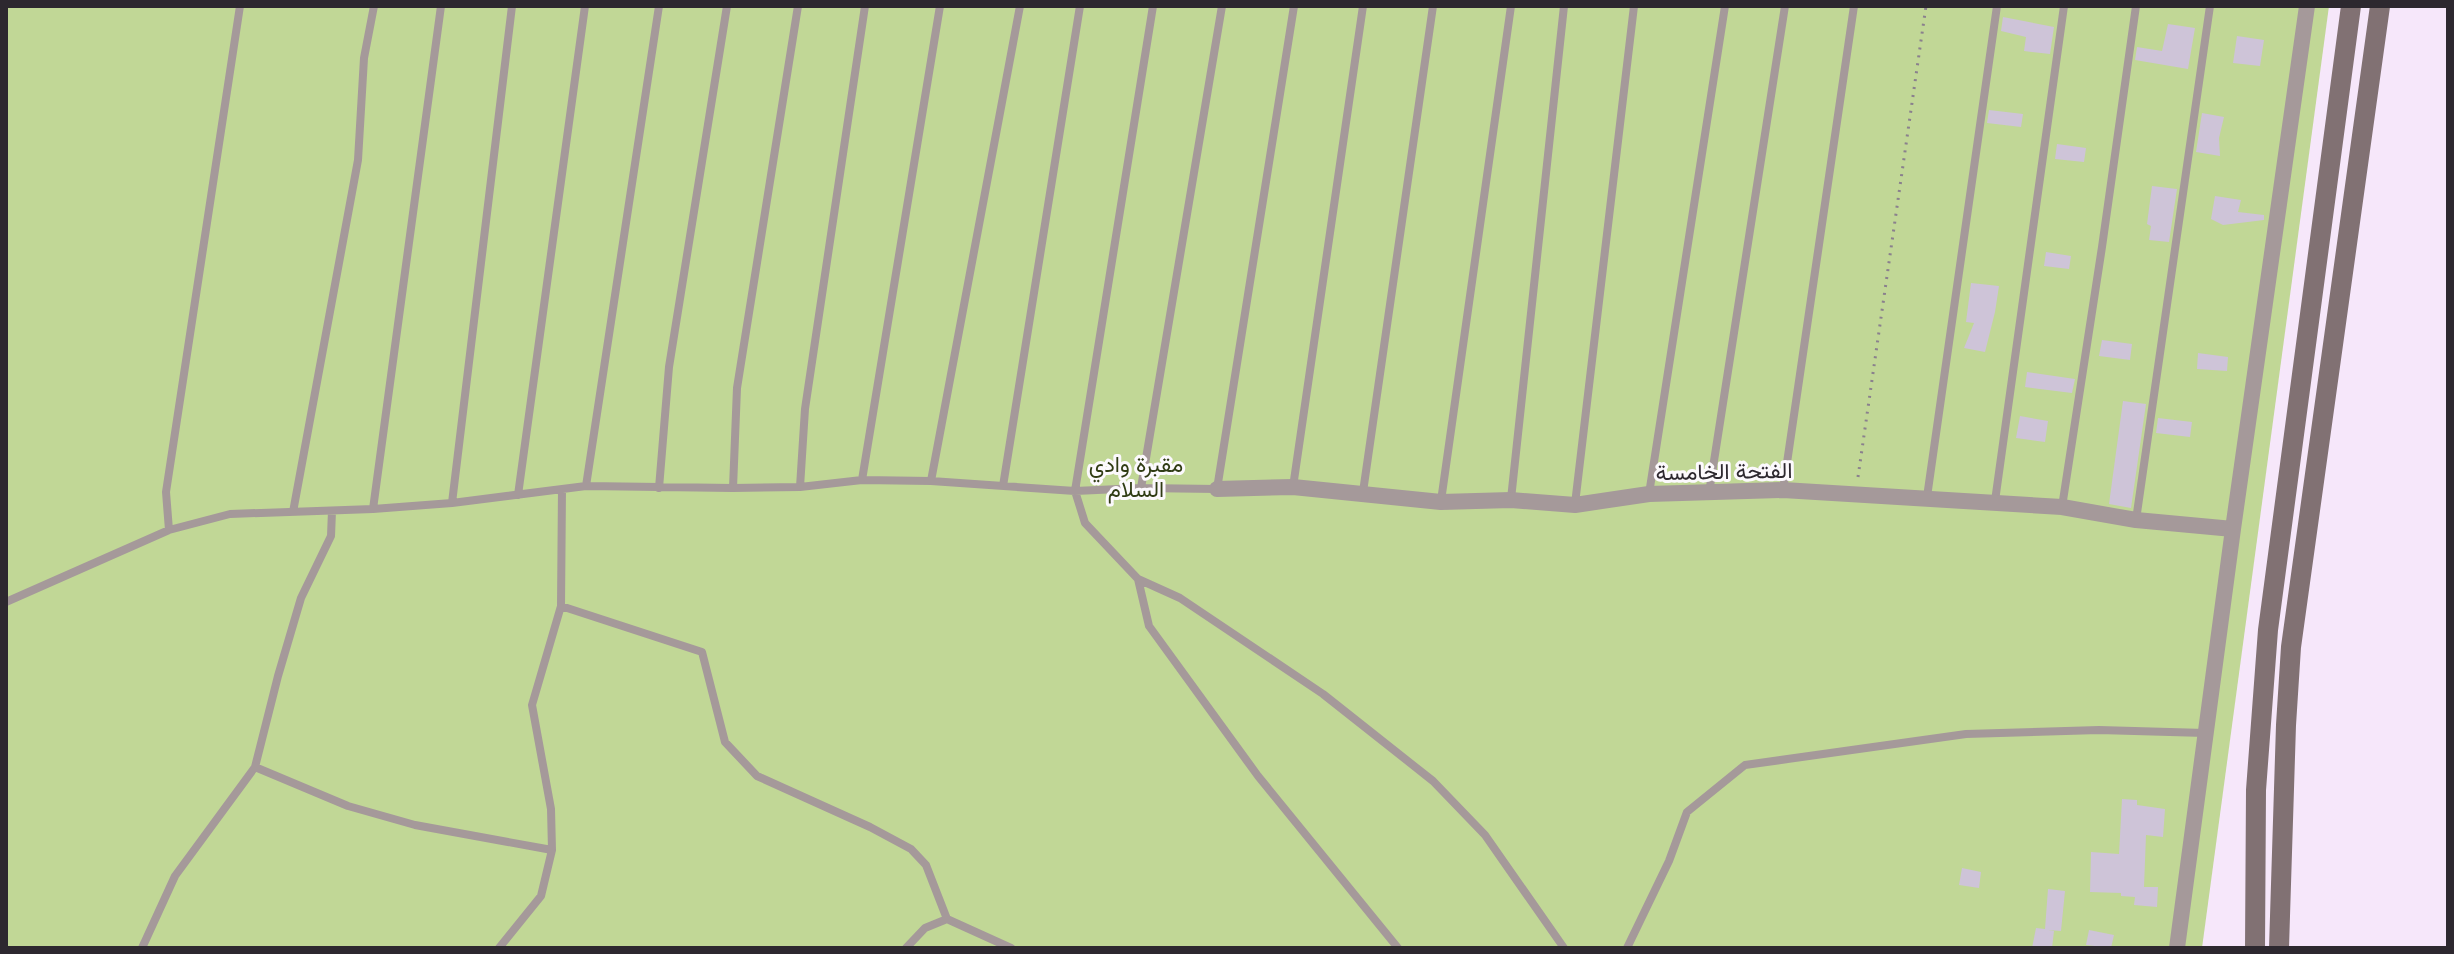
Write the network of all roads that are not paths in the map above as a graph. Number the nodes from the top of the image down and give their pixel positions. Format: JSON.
{"nodes":[{"id":1,"x":240,"y":6,"type":"edge"},
{"id":2,"x":374,"y":6,"type":"edge"},
{"id":3,"x":441,"y":6,"type":"edge"},
{"id":4,"x":512,"y":6,"type":"edge"},
{"id":5,"x":585,"y":6,"type":"edge"},
{"id":6,"x":659,"y":6,"type":"edge"},
{"id":7,"x":727,"y":6,"type":"edge"},
{"id":8,"x":798,"y":6,"type":"edge"},
{"id":9,"x":865,"y":6,"type":"edge"},
{"id":10,"x":940,"y":6,"type":"edge"},
{"id":11,"x":1020,"y":6,"type":"edge"},
{"id":12,"x":1080,"y":6,"type":"edge"},
{"id":13,"x":1153,"y":6,"type":"edge"},
{"id":14,"x":1222,"y":6,"type":"edge"},
{"id":15,"x":1294,"y":6,"type":"edge"},
{"id":16,"x":1363,"y":6,"type":"edge"},
{"id":17,"x":1433,"y":6,"type":"edge"},
{"id":18,"x":1511,"y":6,"type":"edge"},
{"id":19,"x":1564,"y":6,"type":"edge"},
{"id":20,"x":1634,"y":6,"type":"edge"},
{"id":21,"x":1725,"y":6,"type":"edge"},
{"id":22,"x":1785,"y":6,"type":"edge"},
{"id":23,"x":1854,"y":6,"type":"edge"},
{"id":24,"x":1997,"y":6,"type":"edge"},
{"id":25,"x":2064,"y":6,"type":"edge"},
{"id":26,"x":2136,"y":6,"type":"edge"},
{"id":27,"x":2210,"y":6,"type":"edge"},
{"id":28,"x":2307,"y":6,"type":"edge"},
{"id":29,"x":2351,"y":6,"type":"edge"},
{"id":30,"x":2380,"y":6,"type":"edge"},
{"id":31,"x":862,"y":480,"type":"junction"},
{"id":32,"x":931,"y":481,"type":"junction"},
{"id":33,"x":586,"y":486,"type":"junction"},
{"id":34,"x":1003,"y":486,"type":"junction"},
{"id":35,"x":800,"y":487,"type":"junction"},
{"id":36,"x":1293,"y":487,"type":"junction"},
{"id":37,"x":659,"y":488,"type":"junction"},
{"id":38,"x":733,"y":488,"type":"junction"},
{"id":39,"x":1141,"y":488,"type":"junction"},
{"id":40,"x":562,"y":489,"type":"junction"},
{"id":41,"x":1217,"y":489,"type":"junction"},
{"id":42,"x":1783,"y":490,"type":"junction"},
{"id":43,"x":1075,"y":491,"type":"junction"},
{"id":44,"x":1363,"y":492,"type":"junction"},
{"id":45,"x":1649,"y":494,"type":"junction"},
{"id":46,"x":1709,"y":494,"type":"junction"},
{"id":47,"x":518,"y":495,"type":"junction"},
{"id":48,"x":1927,"y":497,"type":"junction"},
{"id":49,"x":1511,"y":500,"type":"junction"},
{"id":50,"x":1995,"y":501,"type":"junction"},
{"id":51,"x":1441,"y":502,"type":"junction"},
{"id":52,"x":452,"y":503,"type":"junction"},
{"id":53,"x":1575,"y":505,"type":"junction"},
{"id":54,"x":2062,"y":507,"type":"junction"},
{"id":55,"x":373,"y":509,"type":"junction"},
{"id":56,"x":332,"y":511,"type":"junction"},
{"id":57,"x":293,"y":512,"type":"junction"},
{"id":58,"x":2136,"y":520,"type":"junction"},
{"id":59,"x":2233,"y":529,"type":"junction"},
{"id":60,"x":169,"y":530,"type":"junction"},
{"id":61,"x":1138,"y":579,"type":"junction"},
{"id":62,"x":6,"y":602,"type":"edge"},
{"id":63,"x":561,"y":606,"type":"junction"},
{"id":64,"x":2205,"y":733,"type":"junction"},
{"id":65,"x":255,"y":767,"type":"junction"},
{"id":66,"x":552,"y":850,"type":"junction"},
{"id":67,"x":947,"y":919,"type":"junction"},
{"id":68,"x":142,"y":948,"type":"edge"},
{"id":69,"x":499,"y":948,"type":"edge"},
{"id":70,"x":906,"y":948,"type":"edge"},
{"id":71,"x":1011,"y":948,"type":"edge"},
{"id":72,"x":1398,"y":948,"type":"edge"},
{"id":73,"x":1564,"y":948,"type":"edge"},
{"id":74,"x":1627,"y":948,"type":"edge"},
{"id":75,"x":2177,"y":948,"type":"edge"},
{"id":76,"x":2255,"y":948,"type":"edge"},
{"id":77,"x":2279,"y":948,"type":"edge"}],
"edges":[{"from":1,"to":60,"type":"lane"},
{"from":2,"to":57,"type":"lane"},
{"from":3,"to":55,"type":"lane"},
{"from":4,"to":52,"type":"lane"},
{"from":5,"to":47,"type":"lane"},
{"from":6,"to":33,"type":"lane"},
{"from":7,"to":37,"type":"lane"},
{"from":8,"to":38,"type":"lane"},
{"from":9,"to":35,"type":"lane"},
{"from":10,"to":31,"type":"lane"},
{"from":11,"to":32,"type":"lane"},
{"from":12,"to":34,"type":"lane"},
{"from":13,"to":43,"type":"lane"},
{"from":14,"to":39,"type":"lane"},
{"from":15,"to":41,"type":"lane"},
{"from":16,"to":36,"type":"lane"},
{"from":17,"to":44,"type":"lane"},
{"from":18,"to":51,"type":"lane"},
{"from":19,"to":49,"type":"lane"},
{"from":20,"to":53,"type":"lane"},
{"from":21,"to":45,"type":"lane"},
{"from":22,"to":46,"type":"lane"},
{"from":23,"to":42,"type":"lane"},
{"from":24,"to":48,"type":"lane"},
{"from":25,"to":50,"type":"lane"},
{"from":26,"to":54,"type":"lane"},
{"from":27,"to":58,"type":"lane"},
{"from":28,"to":59,"type":"street"},
{"from":29,"to":76,"type":"main road"},
{"from":30,"to":77,"type":"main road"},
{"from":31,"to":32,"type":"lane"},
{"from":31,"to":35,"type":"lane"},
{"from":32,"to":34,"type":"lane"},
{"from":33,"to":37,"type":"lane"},
{"from":33,"to":40,"type":"lane"},
{"from":34,"to":43,"type":"lane"},
{"from":35,"to":38,"type":"lane"},
{"from":36,"to":41,"type":"street","name":"الفتحة الخامسة"},
{"from":36,"to":44,"type":"street","name":"الفتحة الخامسة"},
{"from":37,"to":38,"type":"lane"},
{"from":39,"to":41,"type":"lane"},
{"from":39,"to":43,"type":"lane"},
{"from":40,"to":47,"type":"lane"},
{"from":40,"to":63,"type":"lane"},
{"from":42,"to":46,"type":"street","name":"الفتحة الخامسة"},
{"from":42,"to":48,"type":"street","name":"الفتحة الخامسة"},
{"from":43,"to":61,"type":"lane"},
{"from":44,"to":51,"type":"street","name":"الفتحة الخامسة"},
{"from":45,"to":46,"type":"street","name":"الفتحة الخامسة"},
{"from":45,"to":53,"type":"street","name":"الفتحة الخامسة"},
{"from":47,"to":52,"type":"lane"},
{"from":48,"to":50,"type":"street","name":"الفتحة الخامسة"},
{"from":49,"to":51,"type":"street","name":"الفتحة الخامسة"},
{"from":49,"to":53,"type":"street","name":"الفتحة الخامسة"},
{"from":50,"to":54,"type":"street","name":"الفتحة الخامسة"},
{"from":52,"to":55,"type":"lane"},
{"from":54,"to":58,"type":"street","name":"الفتحة الخامسة"},
{"from":55,"to":56,"type":"lane"},
{"from":56,"to":57,"type":"lane"},
{"from":56,"to":65,"type":"lane"},
{"from":57,"to":60,"type":"lane"},
{"from":58,"to":59,"type":"street","name":"الفتحة الخامسة"},
{"from":59,"to":64,"type":"street"},
{"from":60,"to":62,"type":"lane"},
{"from":61,"to":72,"type":"lane"},
{"from":61,"to":73,"type":"lane"},
{"from":63,"to":66,"type":"lane"},
{"from":63,"to":67,"type":"lane"},
{"from":64,"to":74,"type":"lane"},
{"from":64,"to":75,"type":"street"},
{"from":65,"to":66,"type":"lane"},
{"from":65,"to":68,"type":"lane"},
{"from":66,"to":69,"type":"lane"},
{"from":67,"to":70,"type":"lane"},
{"from":67,"to":71,"type":"lane"}]}
